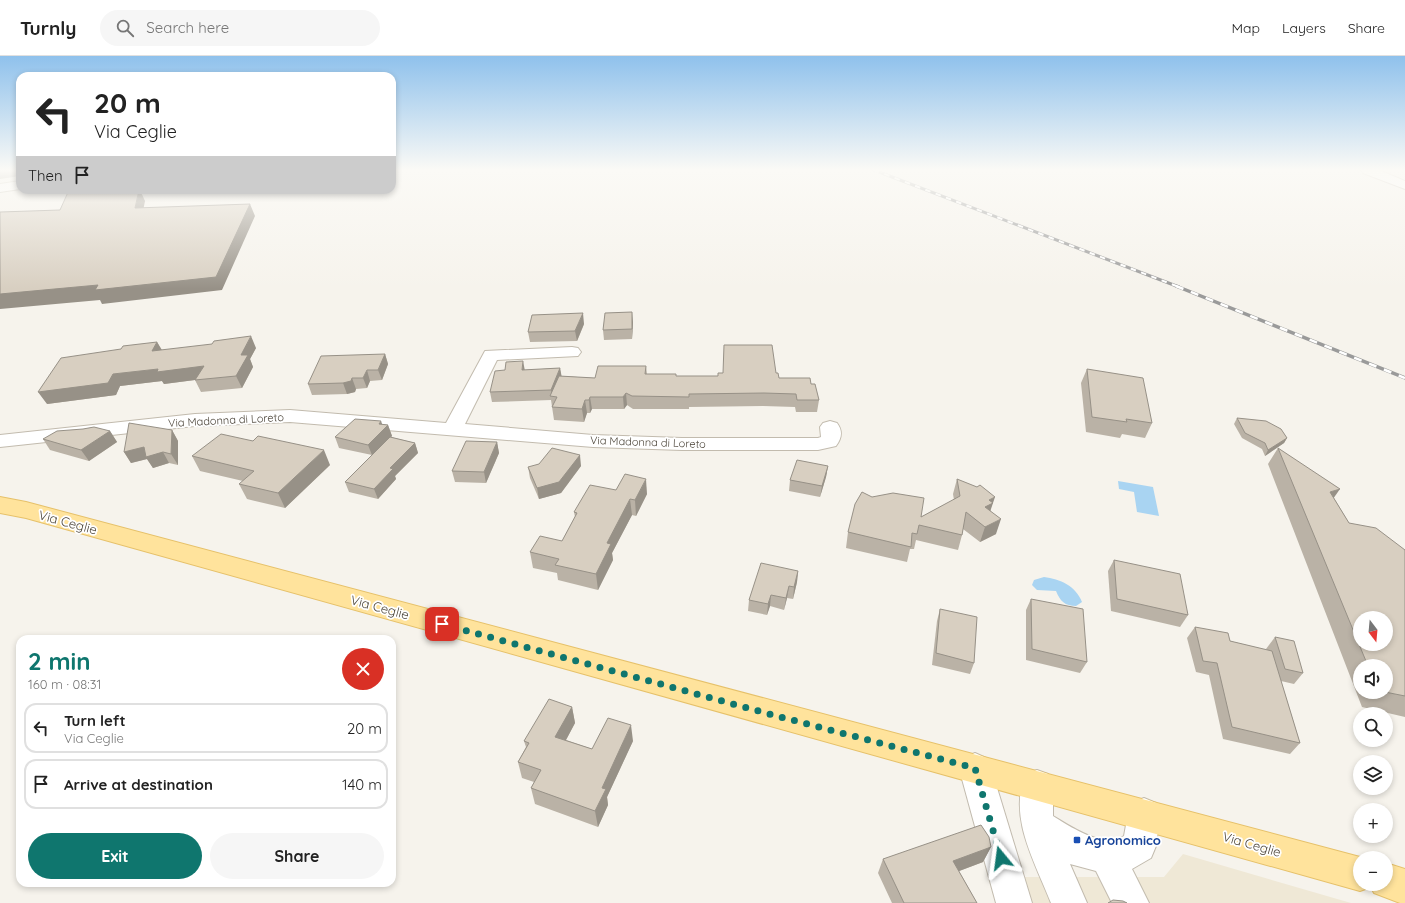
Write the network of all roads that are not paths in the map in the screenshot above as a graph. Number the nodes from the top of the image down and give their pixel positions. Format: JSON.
{"nodes":[{"id":1,"x":572,"y":352,"type":"dead end"},
{"id":2,"x":830,"y":428,"type":"dead end"},
{"id":3,"x":452,"y":430,"type":"junction"},
{"id":4,"x":0,"y":441,"type":"edge"},
{"id":5,"x":0,"y":498,"type":"edge"},
{"id":6,"x":13,"y":508,"type":"edge"},
{"id":7,"x":975,"y":768,"type":"junction"},
{"id":8,"x":1037,"y":785,"type":"junction"},
{"id":9,"x":1144,"y":814,"type":"junction"},
{"id":10,"x":1037,"y":824,"type":"junction"},
{"id":11,"x":1107,"y":857,"type":"junction"},
{"id":12,"x":1353,"y":872,"type":"edge"},
{"id":13,"x":1393,"y":884,"type":"edge"},
{"id":14,"x":1405,"y":887,"type":"edge"},
{"id":15,"x":1014,"y":903,"type":"edge"},
{"id":16,"x":1068,"y":903,"type":"edge"},
{"id":17,"x":1131,"y":903,"type":"edge"}],
"edges":[{"from":1,"to":3,"type":"street"},
{"from":2,"to":3,"type":"street","name":"Via Madonna di Loreto"},
{"from":3,"to":4,"type":"street","name":"Via Madonna di Loreto"},
{"from":5,"to":6,"type":"main road","name":"Via Ceglie"},
{"from":6,"to":7,"type":"main road","name":"Via Ceglie"},
{"from":7,"to":8,"type":"main road","name":"Via Ceglie"},
{"from":7,"to":15,"type":"street"},
{"from":8,"to":9,"type":"main road","name":"Via Ceglie"},
{"from":8,"to":10,"type":"street"},
{"from":9,"to":11,"type":"street"},
{"from":9,"to":12,"type":"main road","name":"Via Ceglie"},
{"from":10,"to":11,"type":"street"},
{"from":10,"to":16,"type":"street"},
{"from":11,"to":17,"type":"street"},
{"from":13,"to":14,"type":"main road"}]}
